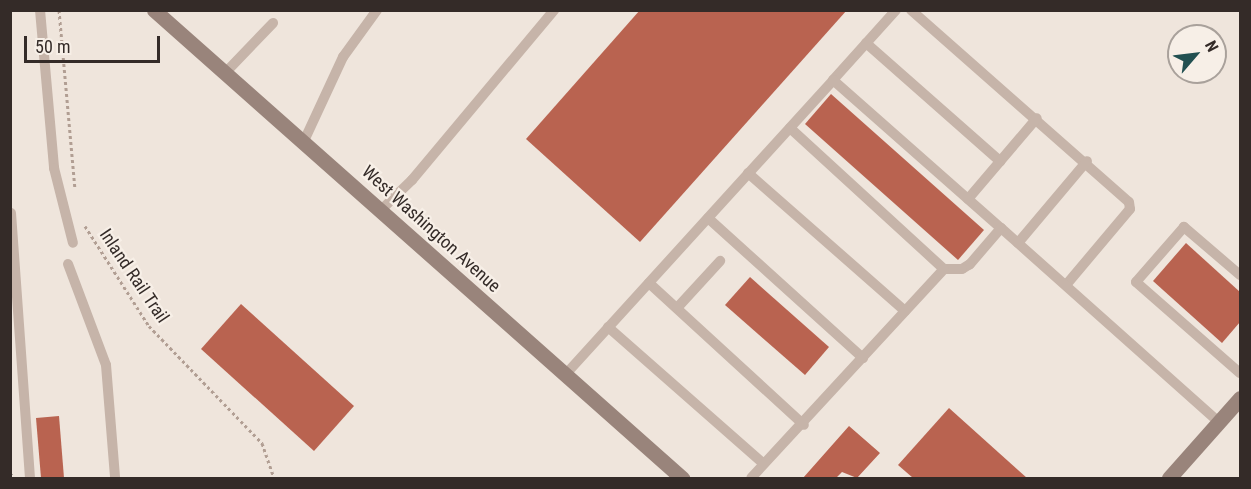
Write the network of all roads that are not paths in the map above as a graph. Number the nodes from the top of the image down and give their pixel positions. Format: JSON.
{"nodes":[{"id":1,"x":40,"y":10,"type":"edge"},
{"id":2,"x":154,"y":10,"type":"edge"},
{"id":3,"x":377,"y":10,"type":"edge"},
{"id":4,"x":554,"y":10,"type":"edge"},
{"id":5,"x":896,"y":10,"type":"edge"},
{"id":6,"x":911,"y":10,"type":"edge"},
{"id":7,"x":273,"y":23,"type":"dead end"},
{"id":8,"x":866,"y":43,"type":"junction"},
{"id":9,"x":226,"y":72,"type":"junction"},
{"id":10,"x":833,"y":80,"type":"junction"},
{"id":11,"x":1037,"y":118,"type":"junction"},
{"id":12,"x":790,"y":128,"type":"junction"},
{"id":13,"x":304,"y":141,"type":"junction"},
{"id":14,"x":1000,"y":161,"type":"junction"},
{"id":15,"x":1087,"y":161,"type":"junction"},
{"id":16,"x":748,"y":173,"type":"junction"},
{"id":17,"x":968,"y":199,"type":"junction"},
{"id":18,"x":380,"y":211,"type":"junction"},
{"id":19,"x":11,"y":213,"type":"edge"},
{"id":20,"x":708,"y":218,"type":"junction"},
{"id":21,"x":1001,"y":228,"type":"junction"},
{"id":22,"x":73,"y":243,"type":"dead end"},
{"id":23,"x":1018,"y":243,"type":"junction"},
{"id":24,"x":720,"y":261,"type":"dead end"},
{"id":25,"x":68,"y":264,"type":"dead end"},
{"id":26,"x":944,"y":269,"type":"junction"},
{"id":27,"x":1240,"y":274,"type":"edge"},
{"id":28,"x":649,"y":282,"type":"junction"},
{"id":29,"x":1066,"y":285,"type":"junction"},
{"id":30,"x":677,"y":308,"type":"junction"},
{"id":31,"x":905,"y":311,"type":"junction"},
{"id":32,"x":608,"y":327,"type":"junction"},
{"id":33,"x":863,"y":358,"type":"junction"},
{"id":34,"x":1240,"y":373,"type":"edge"},
{"id":35,"x":565,"y":375,"type":"junction"},
{"id":36,"x":1240,"y":398,"type":"edge"},
{"id":37,"x":1219,"y":422,"type":"junction"},
{"id":38,"x":804,"y":425,"type":"junction"},
{"id":39,"x":763,"y":463,"type":"junction"},
{"id":40,"x":30,"y":478,"type":"edge"},
{"id":41,"x":115,"y":478,"type":"edge"},
{"id":42,"x":682,"y":478,"type":"edge"},
{"id":43,"x":751,"y":478,"type":"edge"},
{"id":44,"x":1169,"y":478,"type":"edge"}],
"edges":[{"from":1,"to":22,"type":"lane"},
{"from":2,"to":9,"type":"main road","name":"West Washington Avenue"},
{"from":3,"to":13,"type":"lane"},
{"from":4,"to":18,"type":"lane"},
{"from":5,"to":8,"type":"lane"},
{"from":6,"to":11,"type":"lane"},
{"from":7,"to":9,"type":"lane"},
{"from":8,"to":10,"type":"lane"},
{"from":8,"to":14,"type":"lane"},
{"from":9,"to":13,"type":"main road","name":"West Washington Avenue"},
{"from":10,"to":12,"type":"lane"},
{"from":10,"to":17,"type":"lane"},
{"from":11,"to":14,"type":"lane"},
{"from":11,"to":15,"type":"lane"},
{"from":12,"to":16,"type":"lane"},
{"from":12,"to":26,"type":"lane"},
{"from":13,"to":18,"type":"main road","name":"West Washington Avenue"},
{"from":14,"to":17,"type":"lane"},
{"from":15,"to":23,"type":"lane"},
{"from":15,"to":29,"type":"lane"},
{"from":16,"to":20,"type":"lane"},
{"from":16,"to":31,"type":"lane"},
{"from":17,"to":21,"type":"lane"},
{"from":18,"to":35,"type":"main road","name":"West Washington Avenue"},
{"from":19,"to":40,"type":"lane"},
{"from":20,"to":28,"type":"lane"},
{"from":20,"to":33,"type":"lane"},
{"from":21,"to":23,"type":"lane"},
{"from":21,"to":26,"type":"lane"},
{"from":23,"to":29,"type":"lane"},
{"from":24,"to":30,"type":"lane"},
{"from":25,"to":41,"type":"lane"},
{"from":26,"to":31,"type":"lane"},
{"from":27,"to":34,"type":"lane"},
{"from":28,"to":30,"type":"lane"},
{"from":28,"to":32,"type":"lane"},
{"from":29,"to":37,"type":"lane"},
{"from":30,"to":38,"type":"lane"},
{"from":31,"to":33,"type":"lane"},
{"from":32,"to":35,"type":"lane"},
{"from":32,"to":39,"type":"lane"},
{"from":33,"to":38,"type":"lane"},
{"from":35,"to":42,"type":"main road","name":"West Washington Avenue"},
{"from":36,"to":37,"type":"main road"},
{"from":37,"to":44,"type":"main road"},
{"from":38,"to":39,"type":"lane"},
{"from":39,"to":43,"type":"lane"}]}
